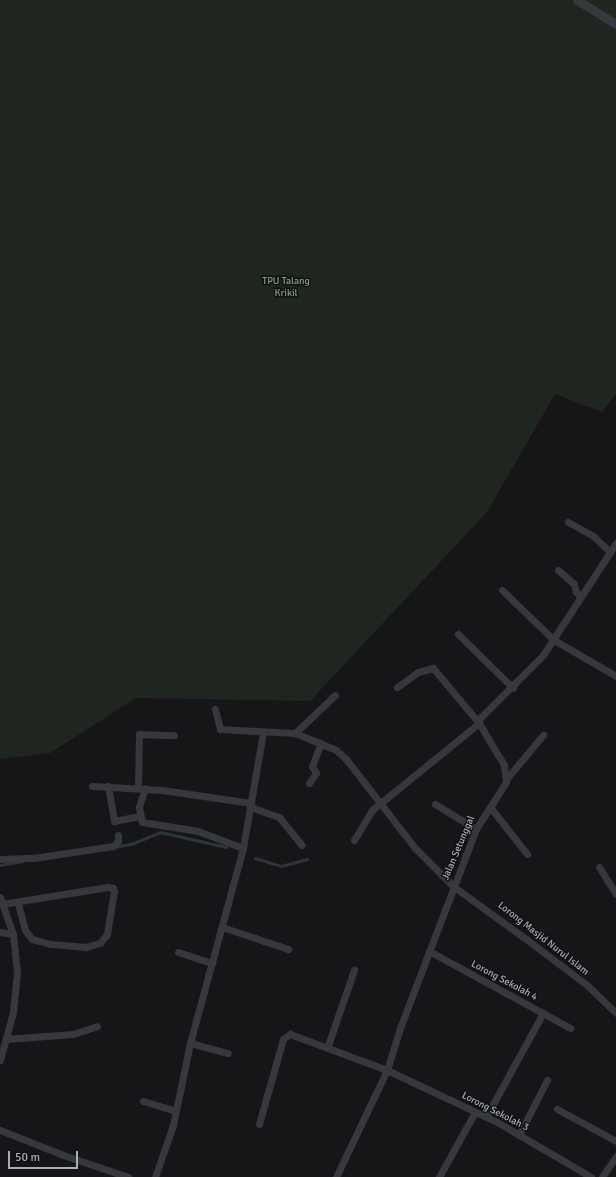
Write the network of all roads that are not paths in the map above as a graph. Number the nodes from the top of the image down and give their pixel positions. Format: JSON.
{"nodes":[{"id":1,"x":577,"y":0,"type":"edge"},
{"id":2,"x":616,"y":24,"type":"edge"},
{"id":3,"x":568,"y":522,"type":"dead end"},
{"id":4,"x":616,"y":544,"type":"edge"},
{"id":5,"x":610,"y":552,"type":"junction"},
{"id":6,"x":558,"y":570,"type":"dead end"},
{"id":7,"x":502,"y":590,"type":"dead end"},
{"id":8,"x":580,"y":596,"type":"junction"},
{"id":9,"x":458,"y":634,"type":"dead end"},
{"id":10,"x":554,"y":640,"type":"junction"},
{"id":11,"x":616,"y":676,"type":"edge"},
{"id":12,"x":397,"y":687,"type":"dead end"},
{"id":13,"x":513,"y":688,"type":"junction"},
{"id":14,"x":335,"y":694,"type":"dead end"},
{"id":15,"x":215,"y":709,"type":"dead end"},
{"id":16,"x":478,"y":723,"type":"junction"},
{"id":17,"x":263,"y":732,"type":"junction"},
{"id":18,"x":295,"y":733,"type":"junction"},
{"id":19,"x":174,"y":735,"type":"dead end"},
{"id":20,"x":543,"y":735,"type":"dead end"},
{"id":21,"x":321,"y":743,"type":"junction"},
{"id":22,"x":508,"y":777,"type":"junction"},
{"id":23,"x":309,"y":783,"type":"dead end"},
{"id":24,"x":92,"y":786,"type":"dead end"},
{"id":25,"x":108,"y":786,"type":"junction"},
{"id":26,"x":141,"y":788,"type":"junction"},
{"id":27,"x":435,"y":804,"type":"dead end"},
{"id":28,"x":251,"y":805,"type":"junction"},
{"id":29,"x":379,"y":805,"type":"junction"},
{"id":30,"x":490,"y":807,"type":"junction"},
{"id":31,"x":139,"y":816,"type":"junction"},
{"id":32,"x":476,"y":829,"type":"junction"},
{"id":33,"x":118,"y":835,"type":"dead end"},
{"id":34,"x":354,"y":840,"type":"dead end"},
{"id":35,"x":302,"y":844,"type":"dead end"},
{"id":36,"x":243,"y":848,"type":"junction"},
{"id":37,"x":527,"y":854,"type":"dead end"},
{"id":38,"x":0,"y":859,"type":"edge"},
{"id":39,"x":599,"y":867,"type":"dead end"},
{"id":40,"x":453,"y":886,"type":"junction"},
{"id":41,"x":616,"y":894,"type":"edge"},
{"id":42,"x":1,"y":900,"type":"edge"},
{"id":43,"x":18,"y":903,"type":"junction"},
{"id":44,"x":222,"y":927,"type":"junction"},
{"id":45,"x":0,"y":932,"type":"edge"},
{"id":46,"x":13,"y":934,"type":"junction"},
{"id":47,"x":288,"y":949,"type":"dead end"},
{"id":48,"x":429,"y":951,"type":"junction"},
{"id":49,"x":178,"y":952,"type":"dead end"},
{"id":50,"x":212,"y":963,"type":"junction"},
{"id":51,"x":354,"y":970,"type":"dead end"},
{"id":52,"x":542,"y":1013,"type":"junction"},
{"id":53,"x":616,"y":1013,"type":"edge"},
{"id":54,"x":97,"y":1026,"type":"dead end"},
{"id":55,"x":570,"y":1028,"type":"dead end"},
{"id":56,"x":6,"y":1039,"type":"junction"},
{"id":57,"x":190,"y":1043,"type":"junction"},
{"id":58,"x":327,"y":1048,"type":"junction"},
{"id":59,"x":228,"y":1053,"type":"dead end"},
{"id":60,"x":0,"y":1060,"type":"edge"},
{"id":61,"x":387,"y":1070,"type":"junction"},
{"id":62,"x":547,"y":1080,"type":"dead end"},
{"id":63,"x":143,"y":1102,"type":"dead end"},
{"id":64,"x":557,"y":1109,"type":"dead end"},
{"id":65,"x":176,"y":1111,"type":"junction"},
{"id":66,"x":475,"y":1112,"type":"junction"},
{"id":67,"x":486,"y":1116,"type":"junction"},
{"id":68,"x":259,"y":1124,"type":"dead end"},
{"id":69,"x":0,"y":1130,"type":"edge"},
{"id":70,"x":519,"y":1135,"type":"junction"},
{"id":71,"x":616,"y":1141,"type":"edge"},
{"id":72,"x":616,"y":1156,"type":"edge"},
{"id":73,"x":128,"y":1177,"type":"edge"},
{"id":74,"x":155,"y":1177,"type":"edge"},
{"id":75,"x":336,"y":1177,"type":"edge"},
{"id":76,"x":439,"y":1177,"type":"edge"},
{"id":77,"x":591,"y":1177,"type":"edge"},
{"id":78,"x":602,"y":1177,"type":"edge"}],
"edges":[{"from":1,"to":2,"type":"street"},
{"from":3,"to":5,"type":"street"},
{"from":4,"to":5,"type":"street"},
{"from":5,"to":8,"type":"street"},
{"from":6,"to":8,"type":"street"},
{"from":7,"to":10,"type":"street"},
{"from":8,"to":10,"type":"street"},
{"from":9,"to":13,"type":"street"},
{"from":10,"to":11,"type":"street"},
{"from":10,"to":13,"type":"street"},
{"from":12,"to":16,"type":"street"},
{"from":13,"to":16,"type":"street"},
{"from":14,"to":18,"type":"street"},
{"from":15,"to":17,"type":"street","name":"Lorong Masjid Nurul Islam"},
{"from":16,"to":22,"type":"street"},
{"from":16,"to":29,"type":"street"},
{"from":17,"to":18,"type":"street","name":"Lorong Masjid Nurul Islam"},
{"from":17,"to":28,"type":"street"},
{"from":18,"to":21,"type":"street","name":"Lorong Masjid Nurul Islam"},
{"from":19,"to":26,"type":"street"},
{"from":20,"to":22,"type":"street","name":"Jalan Setunggal"},
{"from":21,"to":23,"type":"street"},
{"from":21,"to":29,"type":"street","name":"Lorong Masjid Nurul Islam"},
{"from":22,"to":30,"type":"street","name":"Jalan Setunggal"},
{"from":24,"to":25,"type":"street"},
{"from":25,"to":26,"type":"street"},
{"from":25,"to":31,"type":"street"},
{"from":26,"to":28,"type":"street"},
{"from":26,"to":31,"type":"street"},
{"from":27,"to":32,"type":"street"},
{"from":28,"to":35,"type":"street"},
{"from":28,"to":36,"type":"street"},
{"from":29,"to":34,"type":"street"},
{"from":29,"to":40,"type":"street","name":"Lorong Masjid Nurul Islam"},
{"from":30,"to":32,"type":"street","name":"Jalan Setunggal"},
{"from":30,"to":37,"type":"street"},
{"from":31,"to":36,"type":"street"},
{"from":32,"to":40,"type":"street","name":"Jalan Setunggal"},
{"from":33,"to":38,"type":"street"},
{"from":36,"to":44,"type":"street"},
{"from":39,"to":41,"type":"street"},
{"from":40,"to":48,"type":"street","name":"Jalan Setunggal"},
{"from":40,"to":53,"type":"street","name":"Lorong Masjid Nurul Islam"},
{"from":42,"to":43,"type":"street"},
{"from":42,"to":46,"type":"street"},
{"from":43,"to":43,"type":"street"},
{"from":44,"to":47,"type":"street"},
{"from":44,"to":50,"type":"street"},
{"from":45,"to":46,"type":"street"},
{"from":46,"to":56,"type":"street"},
{"from":48,"to":52,"type":"street","name":"Lorong Sekolah 4"},
{"from":48,"to":61,"type":"street","name":"Jalan Setunggal"},
{"from":49,"to":50,"type":"street"},
{"from":50,"to":57,"type":"street"},
{"from":51,"to":58,"type":"street"},
{"from":52,"to":55,"type":"street","name":"Lorong Sekolah 4"},
{"from":52,"to":67,"type":"street"},
{"from":54,"to":56,"type":"street"},
{"from":56,"to":60,"type":"street"},
{"from":57,"to":59,"type":"street"},
{"from":57,"to":65,"type":"street"},
{"from":58,"to":61,"type":"street","name":"Lorong Sekolah 3"},
{"from":58,"to":68,"type":"street","name":"Lorong Sekolah 3"},
{"from":61,"to":66,"type":"street","name":"Lorong Sekolah 3"},
{"from":61,"to":75,"type":"street","name":"Jalan Setunggal"},
{"from":62,"to":70,"type":"street"},
{"from":63,"to":65,"type":"street"},
{"from":64,"to":71,"type":"street"},
{"from":65,"to":74,"type":"street"},
{"from":66,"to":67,"type":"street","name":"Lorong Sekolah 3"},
{"from":66,"to":76,"type":"street"},
{"from":67,"to":70,"type":"street","name":"Lorong Sekolah 3"},
{"from":69,"to":73,"type":"street"},
{"from":70,"to":77,"type":"street","name":"Lorong Sekolah 3"},
{"from":72,"to":78,"type":"street"}]}
